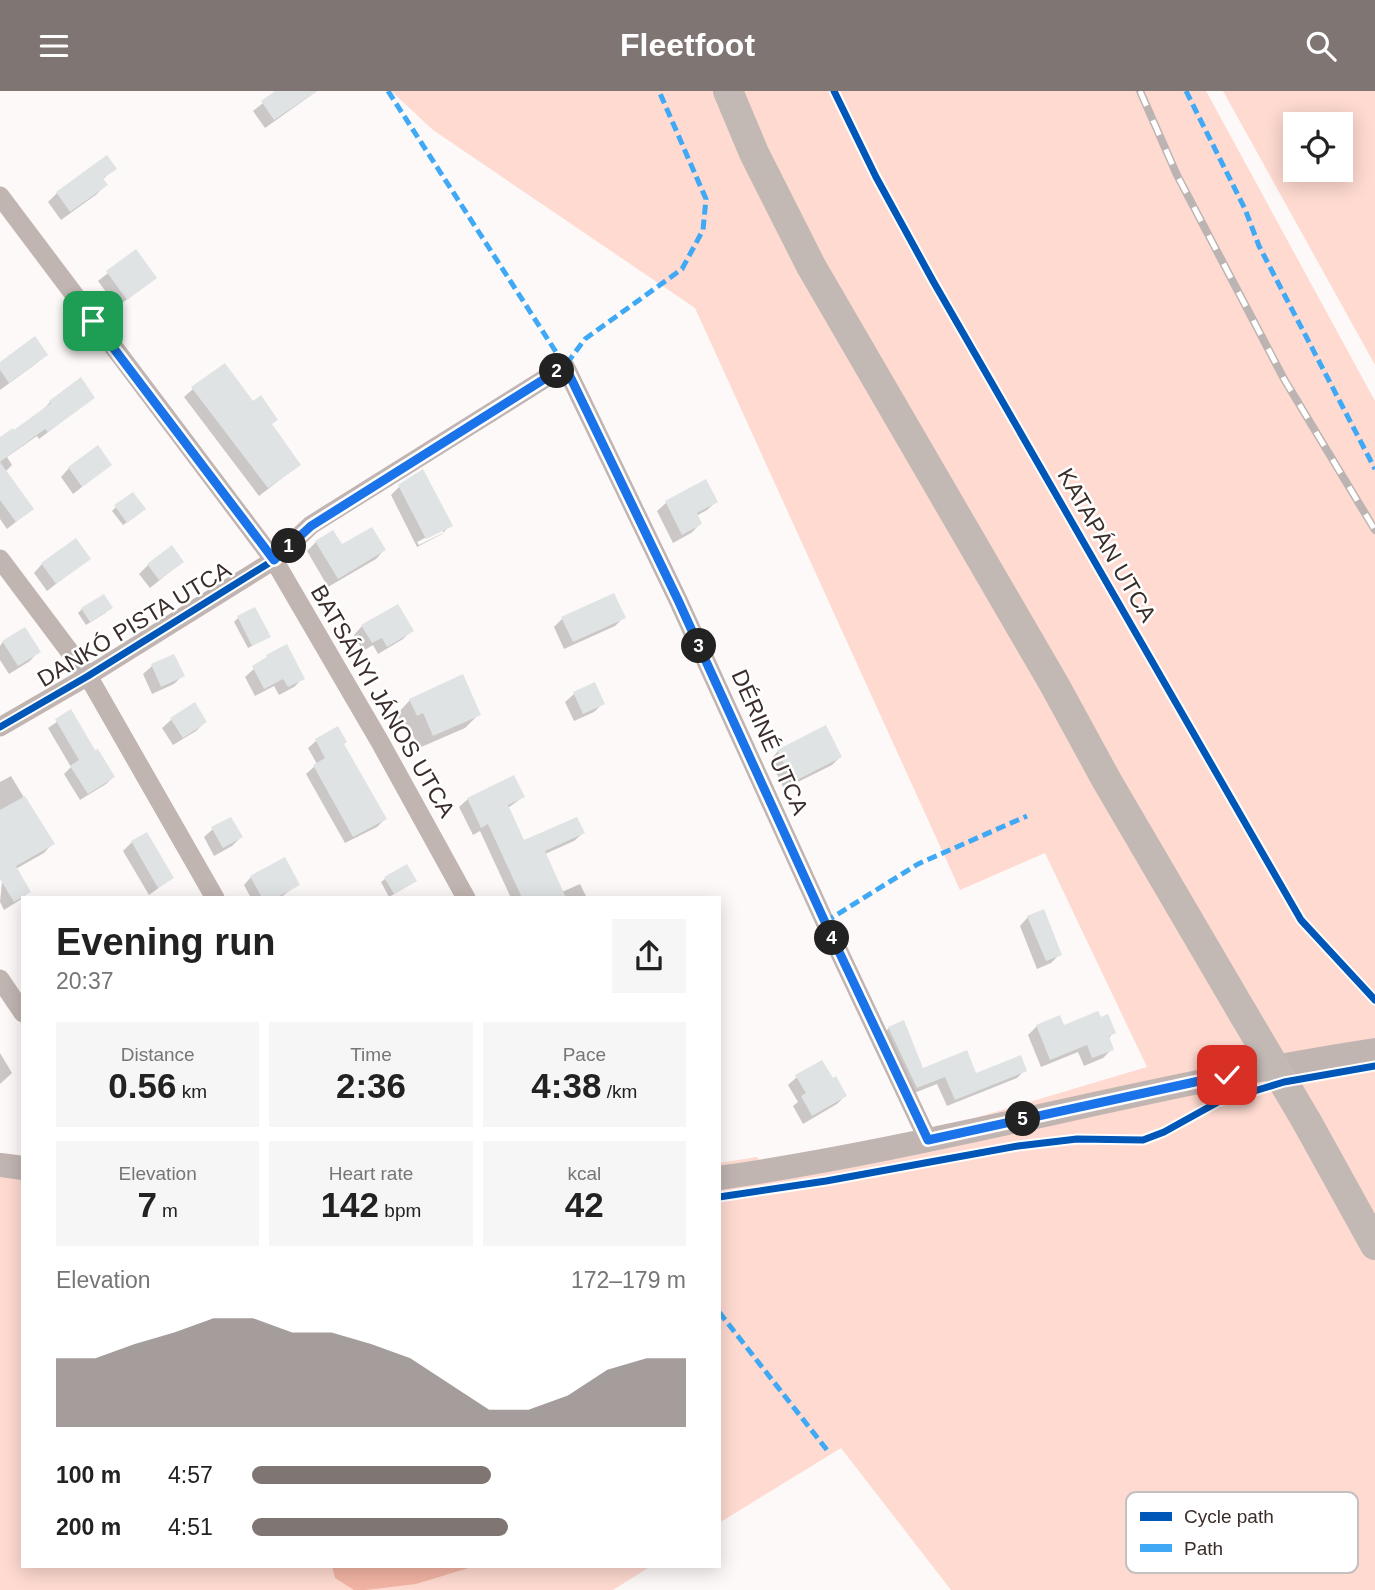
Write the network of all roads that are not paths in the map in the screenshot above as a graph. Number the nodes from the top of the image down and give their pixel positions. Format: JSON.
{"nodes":[{"id":1,"x":728,"y":91,"type":"edge"},
{"id":2,"x":0,"y":197,"type":"edge"},
{"id":3,"x":565,"y":366,"type":"joint"},
{"id":4,"x":0,"y":559,"type":"edge"},
{"id":5,"x":274,"y":560,"type":"junction"},
{"id":6,"x":88,"y":676,"type":"junction"},
{"id":7,"x":0,"y":727,"type":"edge"},
{"id":8,"x":214,"y":896,"type":"edge"},
{"id":9,"x":466,"y":896,"type":"edge"},
{"id":10,"x":0,"y":979,"type":"edge"},
{"id":11,"x":21,"y":1010,"type":"edge"},
{"id":12,"x":1375,"y":1050,"type":"edge"},
{"id":13,"x":928,"y":1140,"type":"junction"},
{"id":14,"x":0,"y":1165,"type":"edge"},
{"id":15,"x":21,"y":1168,"type":"edge"},
{"id":16,"x":721,"y":1178,"type":"edge"},
{"id":17,"x":1375,"y":1245,"type":"edge"}],
"edges":[{"from":1,"to":17,"type":"main road","bridge":true},
{"from":2,"to":5,"type":"street","name":"BATSÁNYI JÁNOS UTCA"},
{"from":3,"to":5,"type":"street","name":"DANKÓ PISTA UTCA"},
{"from":3,"to":13,"type":"street","name":"DÉRINÉ UTCA"},
{"from":4,"to":6,"type":"street"},
{"from":5,"to":6,"type":"street","name":"DANKÓ PISTA UTCA"},
{"from":5,"to":9,"type":"street","name":"BATSÁNYI JÁNOS UTCA"},
{"from":6,"to":7,"type":"street","name":"DANKÓ PISTA UTCA"},
{"from":6,"to":8,"type":"street"},
{"from":10,"to":11,"type":"street"},
{"from":12,"to":13,"type":"street"},
{"from":13,"to":16,"type":"street"},
{"from":14,"to":15,"type":"street"}]}
